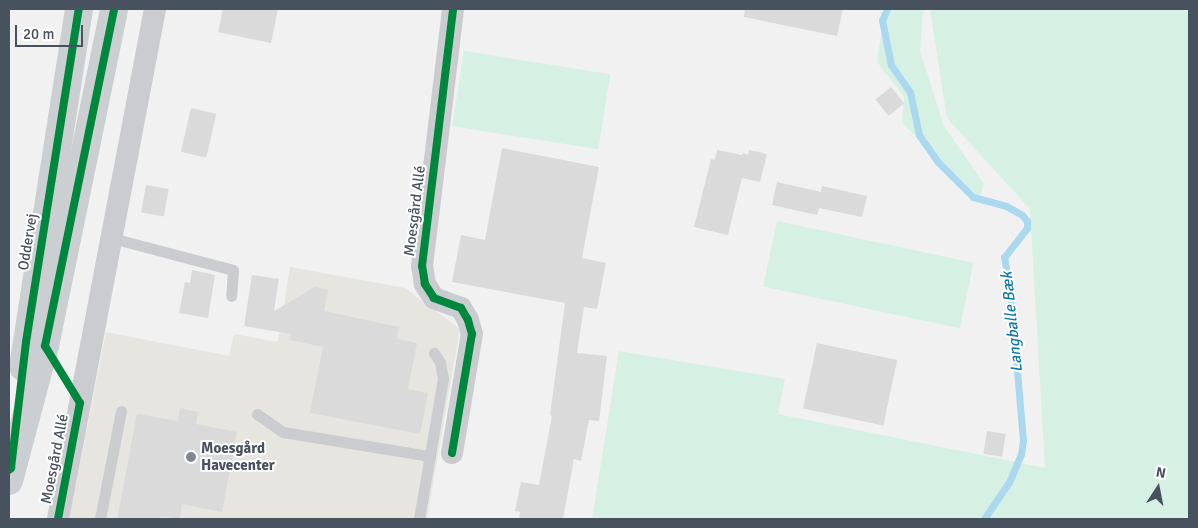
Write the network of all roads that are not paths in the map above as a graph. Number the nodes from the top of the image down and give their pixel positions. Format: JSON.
{"nodes":[{"id":1,"x":79,"y":9,"type":"edge"},
{"id":2,"x":114,"y":9,"type":"edge"},
{"id":3,"x":155,"y":9,"type":"edge"},
{"id":4,"x":453,"y":9,"type":"edge"},
{"id":5,"x":112,"y":238,"type":"junction"},
{"id":6,"x":231,"y":296,"type":"dead end"},
{"id":7,"x":434,"y":353,"type":"dead end"},
{"id":8,"x":121,"y":411,"type":"dead end"},
{"id":9,"x":257,"y":414,"type":"dead end"},
{"id":10,"x":441,"y":454,"type":"junction"},
{"id":11,"x":10,"y":474,"type":"edge"},
{"id":12,"x":58,"y":519,"type":"edge"},
{"id":13,"x":100,"y":519,"type":"edge"},
{"id":14,"x":419,"y":519,"type":"edge"}],
"edges":[{"from":1,"to":11,"type":"main road","name":"Oddervej"},
{"from":2,"to":11,"type":"main road","name":"Oddervej"},
{"from":3,"to":5,"type":"street","name":"Moesgård Allé"},
{"from":4,"to":10,"type":"street","name":"Moesgård Allé"},
{"from":5,"to":6,"type":"lane"},
{"from":5,"to":12,"type":"street","name":"Moesgård Allé"},
{"from":7,"to":10,"type":"lane"},
{"from":8,"to":13,"type":"lane"},
{"from":9,"to":10,"type":"lane"},
{"from":10,"to":14,"type":"lane"}]}
